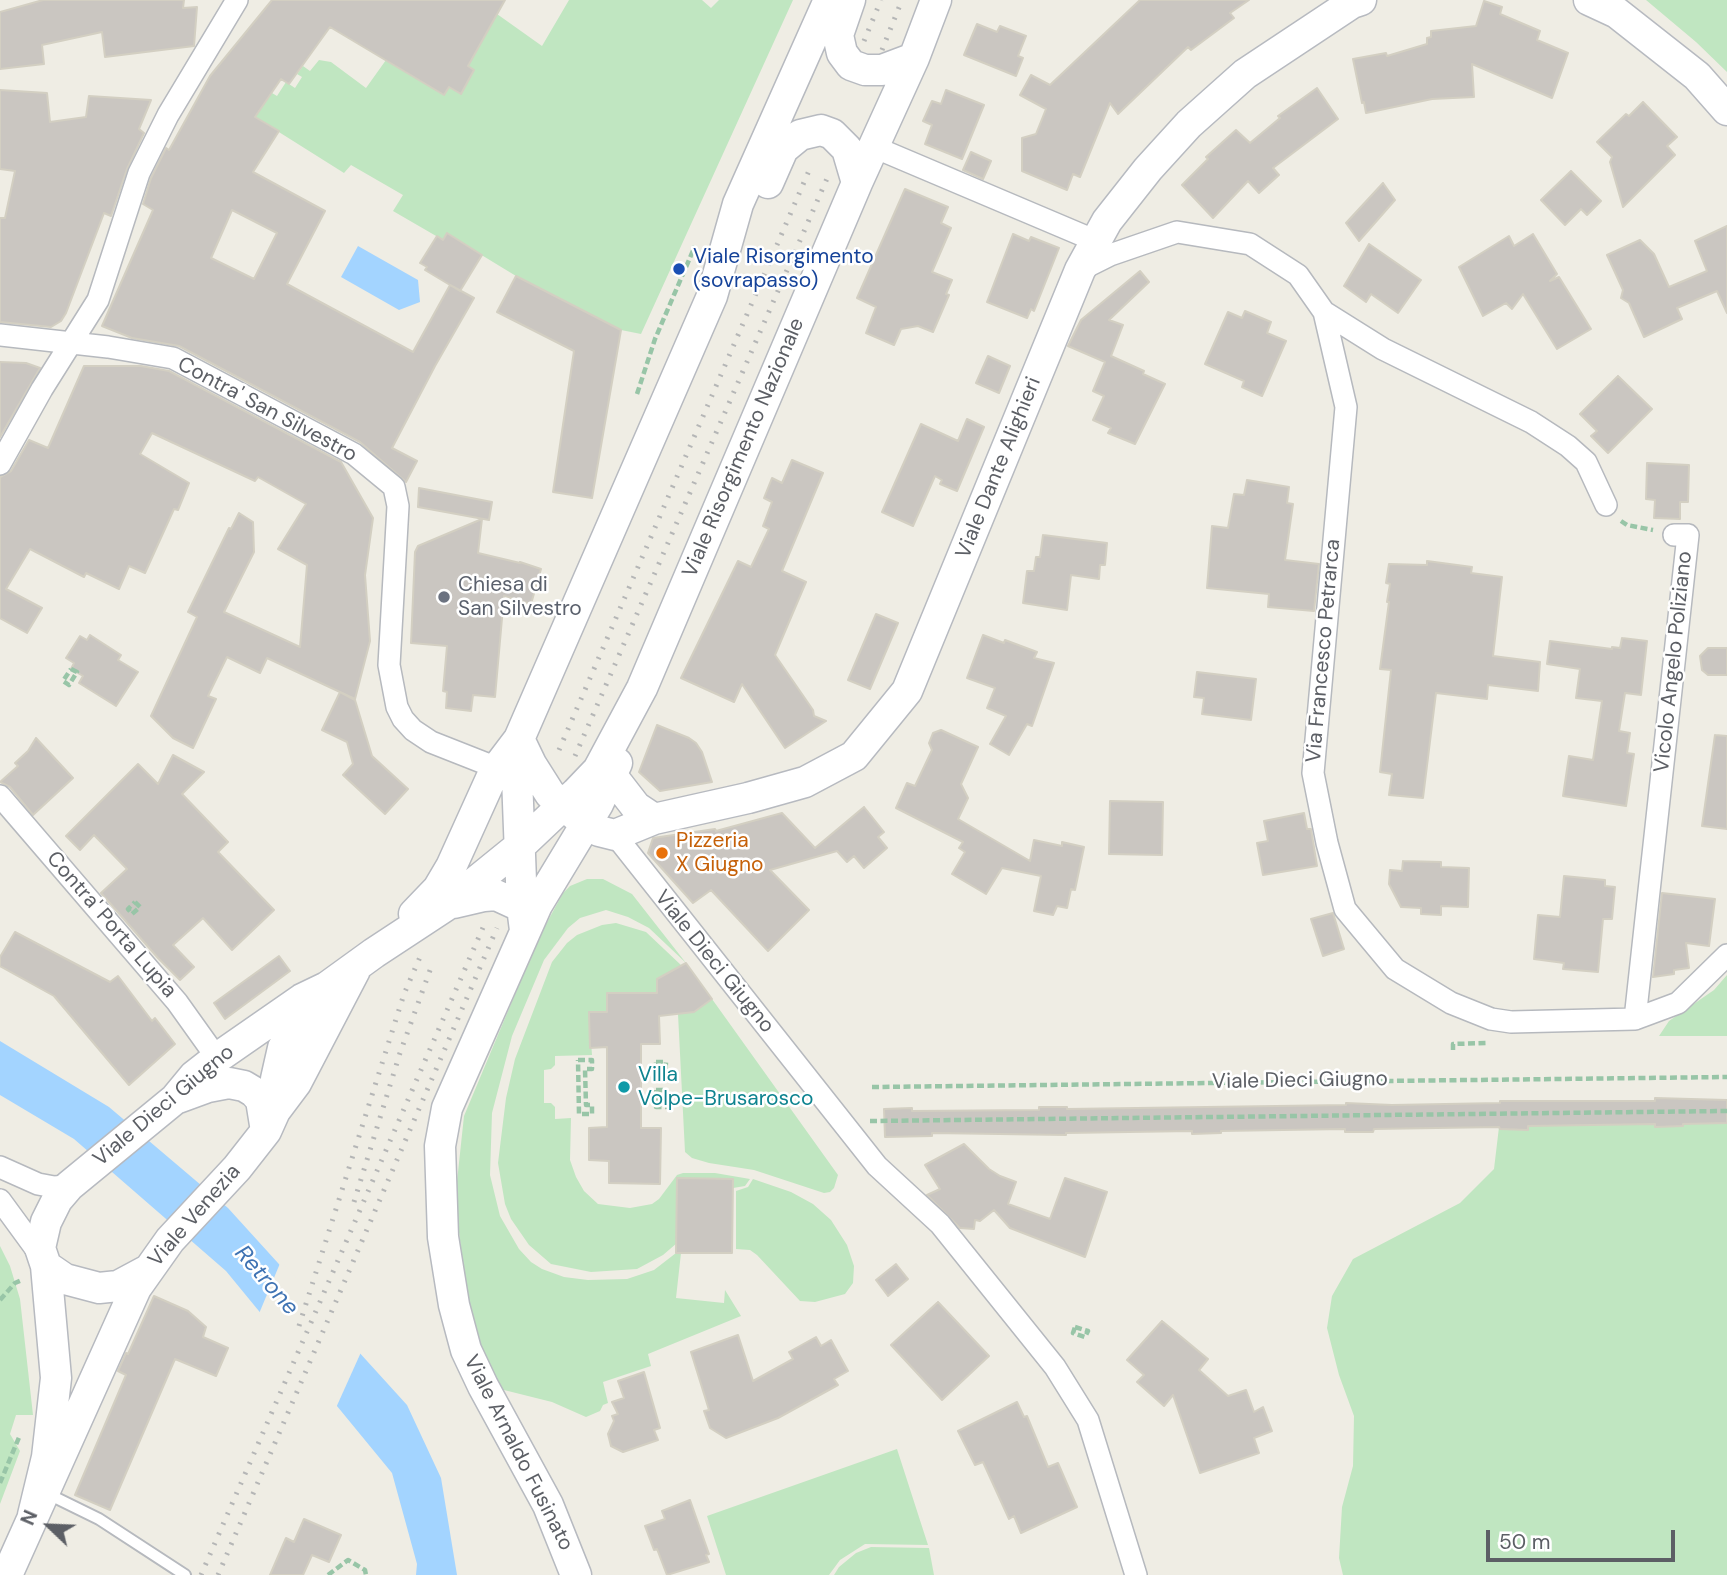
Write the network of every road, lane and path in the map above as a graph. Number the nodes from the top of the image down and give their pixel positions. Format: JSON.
{"nodes":[{"id":1,"x":237,"y":0,"type":"edge"},
{"id":2,"x":829,"y":0,"type":"edge"},
{"id":3,"x":850,"y":0,"type":"edge"},
{"id":4,"x":936,"y":0,"type":"edge"},
{"id":5,"x":1361,"y":0,"type":"edge"},
{"id":6,"x":1588,"y":0,"type":"edge"},
{"id":7,"x":914,"y":58,"type":"junction"},
{"id":8,"x":1727,"y":110,"type":"edge"},
{"id":9,"x":874,"y":147,"type":"junction"},
{"id":10,"x":858,"y":183,"type":"junction"},
{"id":11,"x":1096,"y":241,"type":"junction"},
{"id":12,"x":1080,"y":270,"type":"junction"},
{"id":13,"x":712,"y":296,"type":"junction"},
{"id":14,"x":1324,"y":312,"type":"junction"},
{"id":15,"x":0,"y":335,"type":"edge"},
{"id":16,"x":71,"y":343,"type":"junction"},
{"id":17,"x":0,"y":464,"type":"edge"},
{"id":18,"x":1606,"y":505,"type":"joint"},
{"id":19,"x":1674,"y":535,"type":"joint"},
{"id":20,"x":642,"y":688,"type":"junction"},
{"id":21,"x":519,"y":739,"type":"junction"},
{"id":22,"x":497,"y":768,"type":"junction"},
{"id":23,"x":612,"y":776,"type":"junction"},
{"id":24,"x":0,"y":796,"type":"edge"},
{"id":25,"x":563,"y":805,"type":"junction"},
{"id":26,"x":654,"y":819,"type":"junction"},
{"id":27,"x":586,"y":824,"type":"junction"},
{"id":28,"x":615,"y":835,"type":"junction"},
{"id":29,"x":520,"y":845,"type":"junction"},
{"id":30,"x":447,"y":905,"type":"junction"},
{"id":31,"x":524,"y":918,"type":"junction"},
{"id":32,"x":1727,"y":955,"type":"edge"},
{"id":33,"x":365,"y":959,"type":"junction"},
{"id":34,"x":327,"y":987,"type":"junction"},
{"id":35,"x":1635,"y":1019,"type":"junction"},
{"id":36,"x":217,"y":1058,"type":"junction"},
{"id":37,"x":1727,"y":1077,"type":"edge"},
{"id":38,"x":872,"y":1087,"type":"dead end"},
{"id":39,"x":175,"y":1099,"type":"junction"},
{"id":40,"x":592,"y":1105,"type":"joint"},
{"id":41,"x":1727,"y":1111,"type":"edge"},
{"id":42,"x":270,"y":1121,"type":"junction"},
{"id":43,"x":873,"y":1122,"type":"dead end"},
{"id":44,"x":0,"y":1167,"type":"edge"},
{"id":45,"x":77,"y":1179,"type":"junction"},
{"id":46,"x":0,"y":1200,"type":"edge"},
{"id":47,"x":32,"y":1268,"type":"junction"},
{"id":48,"x":146,"y":1271,"type":"junction"},
{"id":49,"x":25,"y":1291,"type":"dead end"},
{"id":50,"x":0,"y":1300,"type":"edge"},
{"id":51,"x":25,"y":1424,"type":"dead end"},
{"id":52,"x":0,"y":1483,"type":"edge"},
{"id":53,"x":38,"y":1503,"type":"junction"},
{"id":54,"x":7,"y":1575,"type":"edge"},
{"id":55,"x":185,"y":1575,"type":"edge"},
{"id":56,"x":328,"y":1575,"type":"edge"},
{"id":57,"x":366,"y":1575,"type":"edge"},
{"id":58,"x":576,"y":1575,"type":"edge"},
{"id":59,"x":1136,"y":1575,"type":"edge"}],
"edges":[{"from":1,"to":16,"type":"street"},
{"from":2,"to":13,"type":"main road"},
{"from":3,"to":7,"type":"main road"},
{"from":4,"to":7,"type":"main road","name":"Viale Risorgimento Nazionale"},
{"from":5,"to":11,"type":"main road","name":"Viale Dante Alighieri"},
{"from":6,"to":8,"type":"main road"},
{"from":7,"to":9,"type":"main road","name":"Viale Risorgimento Nazionale"},
{"from":9,"to":10,"type":"main road","name":"Viale Risorgimento Nazionale"},
{"from":9,"to":11,"type":"street"},
{"from":10,"to":13,"type":"main road"},
{"from":10,"to":20,"type":"main road","name":"Viale Risorgimento Nazionale"},
{"from":11,"to":12,"type":"main road","name":"Viale Dante Alighieri"},
{"from":12,"to":14,"type":"street","name":"Via Francesco Petrarca"},
{"from":12,"to":26,"type":"main road","name":"Viale Dante Alighieri"},
{"from":13,"to":21,"type":"main road"},
{"from":14,"to":18,"type":"street"},
{"from":14,"to":35,"type":"street","name":"Via Francesco Petrarca"},
{"from":15,"to":16,"type":"street","name":"Contra' San Silvestro"},
{"from":16,"to":17,"type":"street"},
{"from":16,"to":22,"type":"street","name":"Contra' San Silvestro"},
{"from":18,"to":19,"type":"path","name":"Vicolo Angelo Poliziano"},
{"from":19,"to":35,"type":"street","name":"Vicolo Angelo Poliziano"},
{"from":20,"to":23,"type":"main road"},
{"from":20,"to":25,"type":"main road","name":"Viale Risorgimento Nazionale"},
{"from":21,"to":22,"type":"main road","name":"Viale Dieci Giugno"},
{"from":21,"to":25,"type":"main road"},
{"from":21,"to":29,"type":"main road"},
{"from":22,"to":33,"type":"main road","name":"Viale Dieci Giugno"},
{"from":23,"to":26,"type":"main road"},
{"from":23,"to":27,"type":"main road"},
{"from":24,"to":36,"type":"street","name":"Contra' Porta Lupia"},
{"from":25,"to":27,"type":"main road"},
{"from":25,"to":29,"type":"main road","name":"Viale Risorgimento Nazionale"},
{"from":26,"to":28,"type":"main road","name":"Viale Dante Alighieri"},
{"from":27,"to":28,"type":"main road"},
{"from":27,"to":31,"type":"main road","name":"Viale Arnaldo Fusinato"},
{"from":28,"to":59,"type":"street","name":"Viale Dieci Giugno"},
{"from":29,"to":30,"type":"main road","name":"Viale Dieci Giugno"},
{"from":29,"to":31,"type":"main road","name":"Viale Arnaldo Fusinato"},
{"from":30,"to":31,"type":"main road"},
{"from":30,"to":33,"type":"main road","name":"Viale Dieci Giugno"},
{"from":31,"to":58,"type":"main road","name":"Viale Arnaldo Fusinato"},
{"from":32,"to":35,"type":"street","name":"Via Francesco Petrarca"},
{"from":33,"to":34,"type":"main road","name":"Viale Dieci Giugno"},
{"from":33,"to":42,"type":"main road","name":"Viale Venezia"},
{"from":34,"to":36,"type":"main road","name":"Viale Dieci Giugno"},
{"from":34,"to":42,"type":"main road","name":"Viale Dieci Giugno"},
{"from":36,"to":39,"type":"main road","name":"Viale Dieci Giugno"},
{"from":37,"to":38,"type":"path","name":"Viale Dieci Giugno"},
{"from":39,"to":42,"type":"main road"},
{"from":39,"to":45,"type":"main road","name":"Viale Dieci Giugno"},
{"from":40,"to":40,"type":"path"},
{"from":41,"to":43,"type":"path"},
{"from":42,"to":48,"type":"main road","name":"Viale Venezia"},
{"from":44,"to":45,"type":"street"},
{"from":45,"to":47,"type":"main road","name":"Viale Dieci Giugno"},
{"from":46,"to":47,"type":"street"},
{"from":47,"to":48,"type":"main road"},
{"from":47,"to":49,"type":"path"},
{"from":47,"to":50,"type":"path"},
{"from":47,"to":53,"type":"main road","name":"Viale Venezia"},
{"from":48,"to":53,"type":"main road","name":"Viale Venezia"},
{"from":51,"to":52,"type":"path"},
{"from":53,"to":54,"type":"main road","name":"Viale Venezia"},
{"from":53,"to":55,"type":"lane"},
{"from":56,"to":57,"type":"path"}]}
